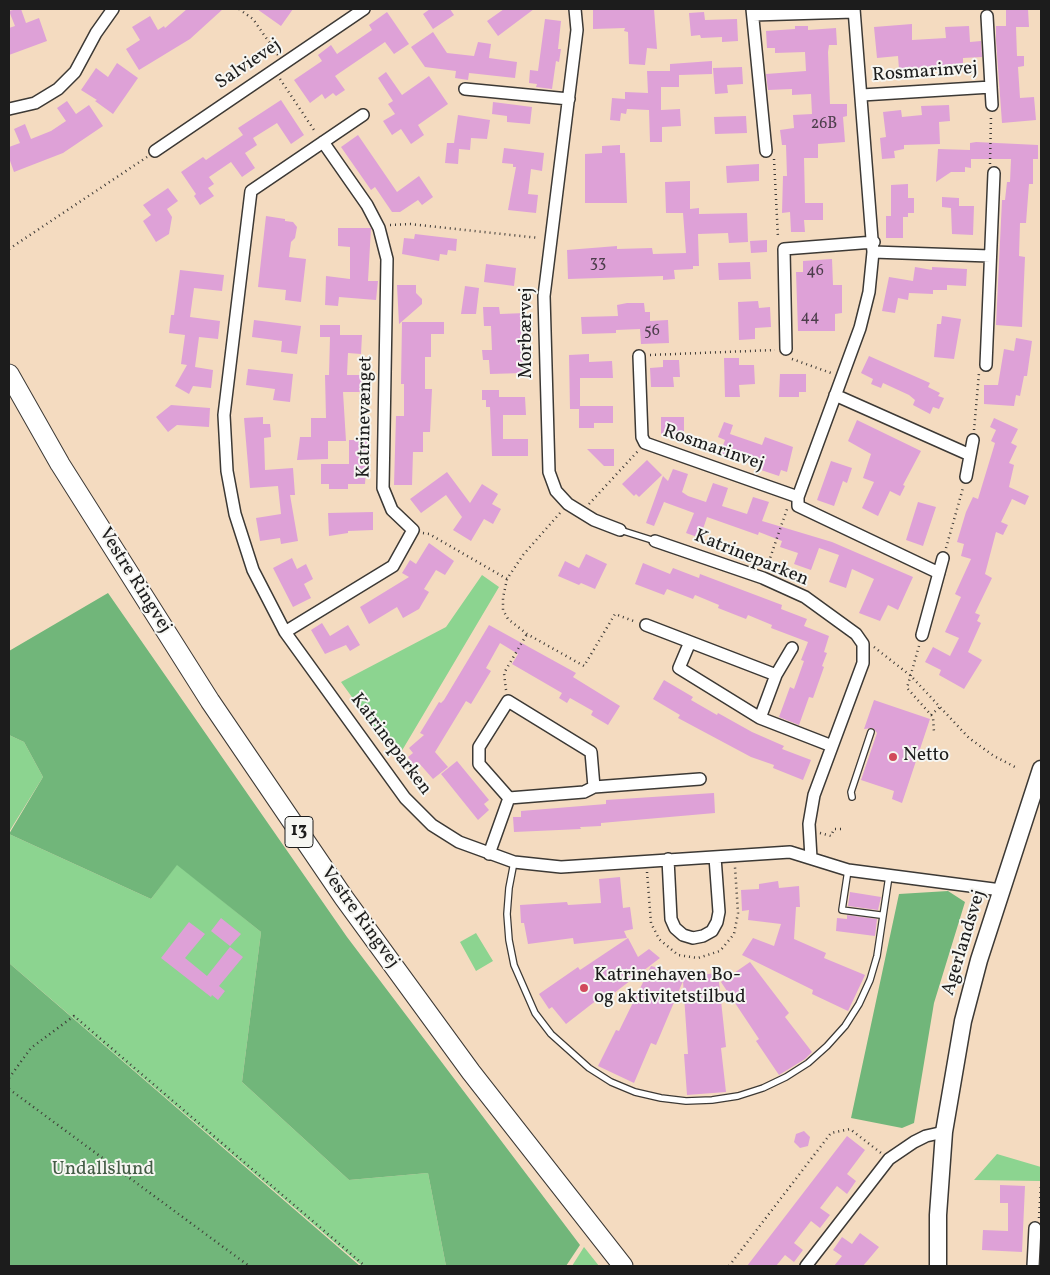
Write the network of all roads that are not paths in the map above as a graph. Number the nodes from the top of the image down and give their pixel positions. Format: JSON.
{"nodes":[{"id":1,"x":113,"y":9,"type":"edge"},
{"id":2,"x":364,"y":9,"type":"edge"},
{"id":3,"x":576,"y":9,"type":"edge"},
{"id":4,"x":854,"y":10,"type":"edge"},
{"id":5,"x":752,"y":12,"type":"edge"},
{"id":6,"x":987,"y":16,"type":"dead end"},
{"id":7,"x":991,"y":87,"type":"junction"},
{"id":8,"x":465,"y":89,"type":"dead end"},
{"id":9,"x":862,"y":95,"type":"junction"},
{"id":10,"x":569,"y":99,"type":"junction"},
{"id":11,"x":992,"y":106,"type":"road end"},
{"id":12,"x":9,"y":108,"type":"edge"},
{"id":13,"x":363,"y":115,"type":"dead end"},
{"id":14,"x":323,"y":142,"type":"junction"},
{"id":15,"x":155,"y":151,"type":"road end"},
{"id":16,"x":766,"y":152,"type":"road end"},
{"id":17,"x":994,"y":173,"type":"road end"},
{"id":18,"x":874,"y":247,"type":"junction"},
{"id":19,"x":990,"y":256,"type":"junction"},
{"id":20,"x":786,"y":349,"type":"road end"},
{"id":21,"x":639,"y":356,"type":"road end"},
{"id":22,"x":986,"y":365,"type":"road end"},
{"id":23,"x":9,"y":374,"type":"edge"},
{"id":24,"x":835,"y":395,"type":"junction"},
{"id":25,"x":973,"y":440,"type":"road end"},
{"id":26,"x":970,"y":455,"type":"junction"},
{"id":27,"x":966,"y":477,"type":"road end"},
{"id":28,"x":795,"y":496,"type":"junction"},
{"id":29,"x":620,"y":530,"type":"joint"},
{"id":30,"x":655,"y":541,"type":"joint"},
{"id":31,"x":943,"y":558,"type":"road end"},
{"id":32,"x":939,"y":573,"type":"junction"},
{"id":33,"x":646,"y":625,"type":"road end"},
{"id":34,"x":285,"y":632,"type":"junction"},
{"id":35,"x":922,"y":634,"type":"road end"},
{"id":36,"x":690,"y":642,"type":"junction"},
{"id":37,"x":792,"y":648,"type":"dead end"},
{"id":38,"x":776,"y":675,"type":"junction"},
{"id":39,"x":760,"y":718,"type":"junction"},
{"id":40,"x":872,"y":732,"type":"dead end"},
{"id":41,"x":832,"y":746,"type":"junction"},
{"id":42,"x":1041,"y":769,"type":"edge"},
{"id":43,"x":700,"y":779,"type":"dead end"},
{"id":44,"x":594,"y":786,"type":"junction"},
{"id":45,"x":1038,"y":794,"type":"edge"},
{"id":46,"x":852,"y":797,"type":"dead end"},
{"id":47,"x":509,"y":798,"type":"junction"},
{"id":48,"x":489,"y":854,"type":"junction"},
{"id":49,"x":715,"y":857,"type":"junction"},
{"id":50,"x":810,"y":858,"type":"junction"},
{"id":51,"x":668,"y":860,"type":"junction"},
{"id":52,"x":514,"y":862,"type":"junction"},
{"id":53,"x":848,"y":870,"type":"junction"},
{"id":54,"x":889,"y":876,"type":"junction"},
{"id":55,"x":1001,"y":890,"type":"junction"},
{"id":56,"x":880,"y":915,"type":"dead end"},
{"id":57,"x":944,"y":1132,"type":"junction"},
{"id":58,"x":1034,"y":1228,"type":"road end"},
{"id":59,"x":1036,"y":1263,"type":"edge"},
{"id":60,"x":623,"y":1266,"type":"edge"},
{"id":61,"x":806,"y":1266,"type":"edge"},
{"id":62,"x":938,"y":1266,"type":"edge"}],
"edges":[{"from":1,"to":12,"type":"street"},
{"from":2,"to":15,"type":"street","name":"Salvievej"},
{"from":3,"to":10,"type":"street","name":"Morbærvej"},
{"from":4,"to":5,"type":"street","name":"Rosmarinvej"},
{"from":4,"to":9,"type":"street","name":"Rosmarinvej"},
{"from":5,"to":16,"type":"street","name":"Rosmarinvej"},
{"from":6,"to":7,"type":"street","name":"Rosmarinvej"},
{"from":7,"to":9,"type":"street","name":"Rosmarinvej"},
{"from":7,"to":11,"type":"street","name":"Rosmarinvej"},
{"from":8,"to":10,"type":"street"},
{"from":9,"to":18,"type":"street","name":"Rosmarinvej"},
{"from":10,"to":29,"type":"street","name":"Morbærvej"},
{"from":13,"to":14,"type":"street"},
{"from":14,"to":34,"type":"street"},
{"from":14,"to":34,"type":"street","name":"Katrinevænget"},
{"from":17,"to":19,"type":"street"},
{"from":18,"to":19,"type":"street"},
{"from":18,"to":20,"type":"street"},
{"from":18,"to":24,"type":"street","name":"Rosmarinvej"},
{"from":19,"to":22,"type":"street"},
{"from":21,"to":28,"type":"street","name":"Rosmarinvej"},
{"from":23,"to":60,"type":"main road","name":"Vestre Ringvej","number":"13"},
{"from":24,"to":26,"type":"street"},
{"from":24,"to":28,"type":"street","name":"Rosmarinvej"},
{"from":25,"to":26,"type":"street"},
{"from":26,"to":27,"type":"street"},
{"from":28,"to":32,"type":"street","name":"Rosmarinvej"},
{"from":29,"to":30,"type":"lane"},
{"from":30,"to":41,"type":"street","name":"Katrineparken"},
{"from":31,"to":32,"type":"street"},
{"from":32,"to":35,"type":"street"},
{"from":33,"to":36,"type":"street"},
{"from":34,"to":48,"type":"street","name":"Katrineparken"},
{"from":36,"to":38,"type":"street"},
{"from":36,"to":39,"type":"street"},
{"from":37,"to":38,"type":"street"},
{"from":38,"to":39,"type":"street"},
{"from":39,"to":41,"type":"street"},
{"from":40,"to":46,"type":"lane"},
{"from":41,"to":50,"type":"street"},
{"from":42,"to":45,"type":"street","name":"Agerlandsvej"},
{"from":43,"to":44,"type":"street"},
{"from":44,"to":47,"type":"street"},
{"from":44,"to":47,"type":"street"},
{"from":45,"to":55,"type":"street","name":"Agerlandsvej"},
{"from":47,"to":48,"type":"street"},
{"from":48,"to":52,"type":"street","name":"Katrineparken"},
{"from":49,"to":50,"type":"street","name":"Katrineparken"},
{"from":49,"to":51,"type":"street","name":"Katrineparken"},
{"from":49,"to":51,"type":"street"},
{"from":50,"to":53,"type":"street","name":"Katrineparken"},
{"from":51,"to":52,"type":"street","name":"Katrineparken"},
{"from":52,"to":54,"type":"lane"},
{"from":53,"to":54,"type":"street","name":"Katrineparken"},
{"from":53,"to":56,"type":"lane"},
{"from":54,"to":55,"type":"street","name":"Katrineparken"},
{"from":55,"to":57,"type":"street","name":"Agerlandsvej"},
{"from":57,"to":61,"type":"street"},
{"from":57,"to":62,"type":"street","name":"Agerlandsvej"},
{"from":58,"to":59,"type":"street"}]}
